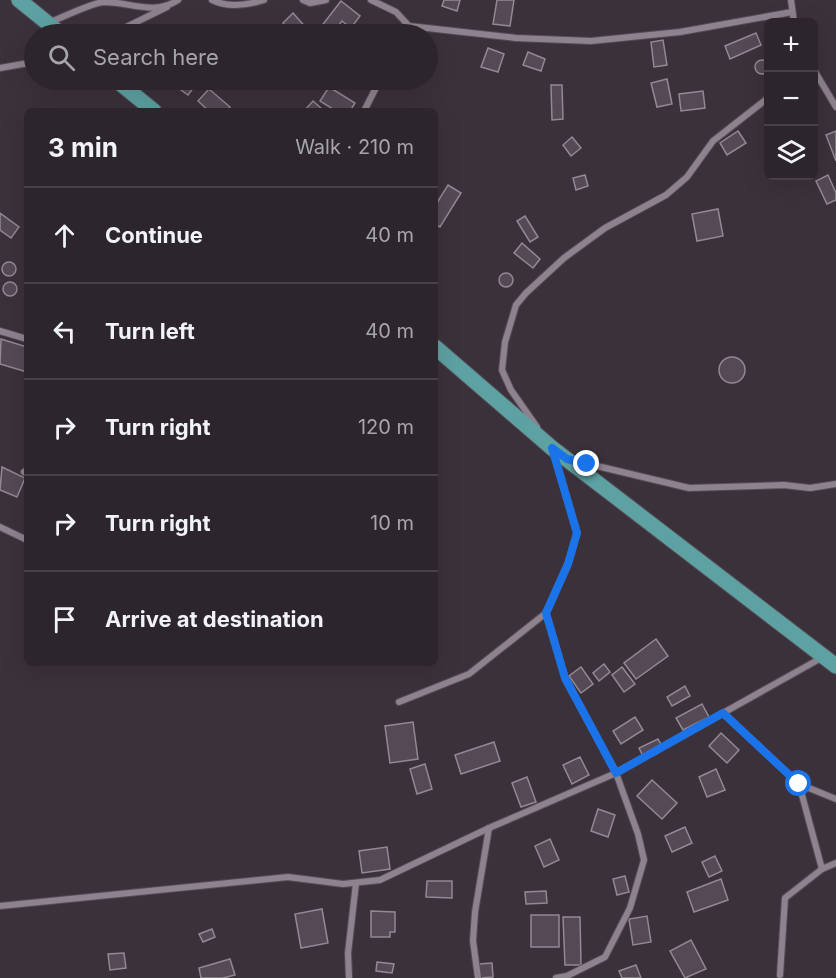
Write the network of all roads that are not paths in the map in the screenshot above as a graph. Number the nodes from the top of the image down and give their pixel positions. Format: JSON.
{"nodes":[{"id":1,"x":19,"y":0,"type":"edge"},
{"id":2,"x":178,"y":0,"type":"edge"},
{"id":3,"x":212,"y":0,"type":"edge"},
{"id":4,"x":264,"y":0,"type":"edge"},
{"id":5,"x":303,"y":0,"type":"edge"},
{"id":6,"x":326,"y":0,"type":"edge"},
{"id":7,"x":371,"y":0,"type":"edge"},
{"id":8,"x":791,"y":0,"type":"edge"},
{"id":9,"x":170,"y":5,"type":"junction"},
{"id":10,"x":792,"y":12,"type":"junction"},
{"id":11,"x":793,"y":18,"type":"edge"},
{"id":12,"x":47,"y":23,"type":"joint"},
{"id":13,"x":132,"y":24,"type":"edge"},
{"id":14,"x":407,"y":24,"type":"edge"},
{"id":15,"x":438,"y":29,"type":"edge"},
{"id":16,"x":24,"y":64,"type":"edge"},
{"id":17,"x":0,"y":68,"type":"edge"},
{"id":18,"x":814,"y":72,"type":"edge"},
{"id":19,"x":128,"y":90,"type":"edge"},
{"id":20,"x":375,"y":90,"type":"edge"},
{"id":21,"x":764,"y":102,"type":"edge"},
{"id":22,"x":836,"y":106,"type":"edge"},
{"id":23,"x":150,"y":108,"type":"edge"},
{"id":24,"x":366,"y":108,"type":"edge"},
{"id":25,"x":0,"y":331,"type":"edge"},
{"id":26,"x":24,"y":338,"type":"edge"},
{"id":27,"x":438,"y":350,"type":"edge"},
{"id":28,"x":552,"y":448,"type":"junction"},
{"id":29,"x":567,"y":459,"type":"junction"},
{"id":30,"x":836,"y":484,"type":"edge"},
{"id":31,"x":0,"y":527,"type":"edge"},
{"id":32,"x":24,"y":539,"type":"edge"},
{"id":33,"x":546,"y":613,"type":"junction"},
{"id":34,"x":830,"y":662,"type":"edge"},
{"id":35,"x":399,"y":702,"type":"dead end"},
{"id":36,"x":723,"y":713,"type":"junction"},
{"id":37,"x":616,"y":773,"type":"junction"},
{"id":38,"x":799,"y":784,"type":"junction"},
{"id":39,"x":836,"y":799,"type":"edge"},
{"id":40,"x":489,"y":828,"type":"junction"},
{"id":41,"x":836,"y":863,"type":"edge"},
{"id":42,"x":822,"y":869,"type":"junction"},
{"id":43,"x":356,"y":883,"type":"junction"},
{"id":44,"x":0,"y":906,"type":"edge"},
{"id":45,"x":780,"y":975,"type":"dead end"},
{"id":46,"x":349,"y":978,"type":"edge"},
{"id":47,"x":478,"y":978,"type":"edge"},
{"id":48,"x":556,"y":978,"type":"edge"}],
"edges":[{"from":1,"to":12,"type":"main road"},
{"from":2,"to":9,"type":"street"},
{"from":3,"to":4,"type":"street"},
{"from":5,"to":6,"type":"street"},
{"from":7,"to":14,"type":"street"},
{"from":8,"to":10,"type":"street"},
{"from":9,"to":12,"type":"street"},
{"from":9,"to":13,"type":"street"},
{"from":10,"to":11,"type":"street"},
{"from":10,"to":15,"type":"street"},
{"from":16,"to":17,"type":"street"},
{"from":18,"to":22,"type":"street"},
{"from":19,"to":23,"type":"main road"},
{"from":20,"to":24,"type":"street"},
{"from":21,"to":28,"type":"street"},
{"from":25,"to":26,"type":"street"},
{"from":27,"to":28,"type":"main road"},
{"from":28,"to":29,"type":"main road"},
{"from":28,"to":33,"type":"street"},
{"from":29,"to":30,"type":"street"},
{"from":29,"to":34,"type":"main road"},
{"from":31,"to":32,"type":"street"},
{"from":33,"to":35,"type":"street"},
{"from":33,"to":37,"type":"street"},
{"from":34,"to":36,"type":"street"},
{"from":36,"to":37,"type":"street"},
{"from":36,"to":38,"type":"street"},
{"from":37,"to":40,"type":"street"},
{"from":37,"to":48,"type":"street"},
{"from":38,"to":39,"type":"street"},
{"from":38,"to":42,"type":"street"},
{"from":40,"to":43,"type":"street"},
{"from":40,"to":47,"type":"street"},
{"from":41,"to":42,"type":"street"},
{"from":42,"to":45,"type":"street"},
{"from":43,"to":44,"type":"street"},
{"from":43,"to":46,"type":"street"}]}
